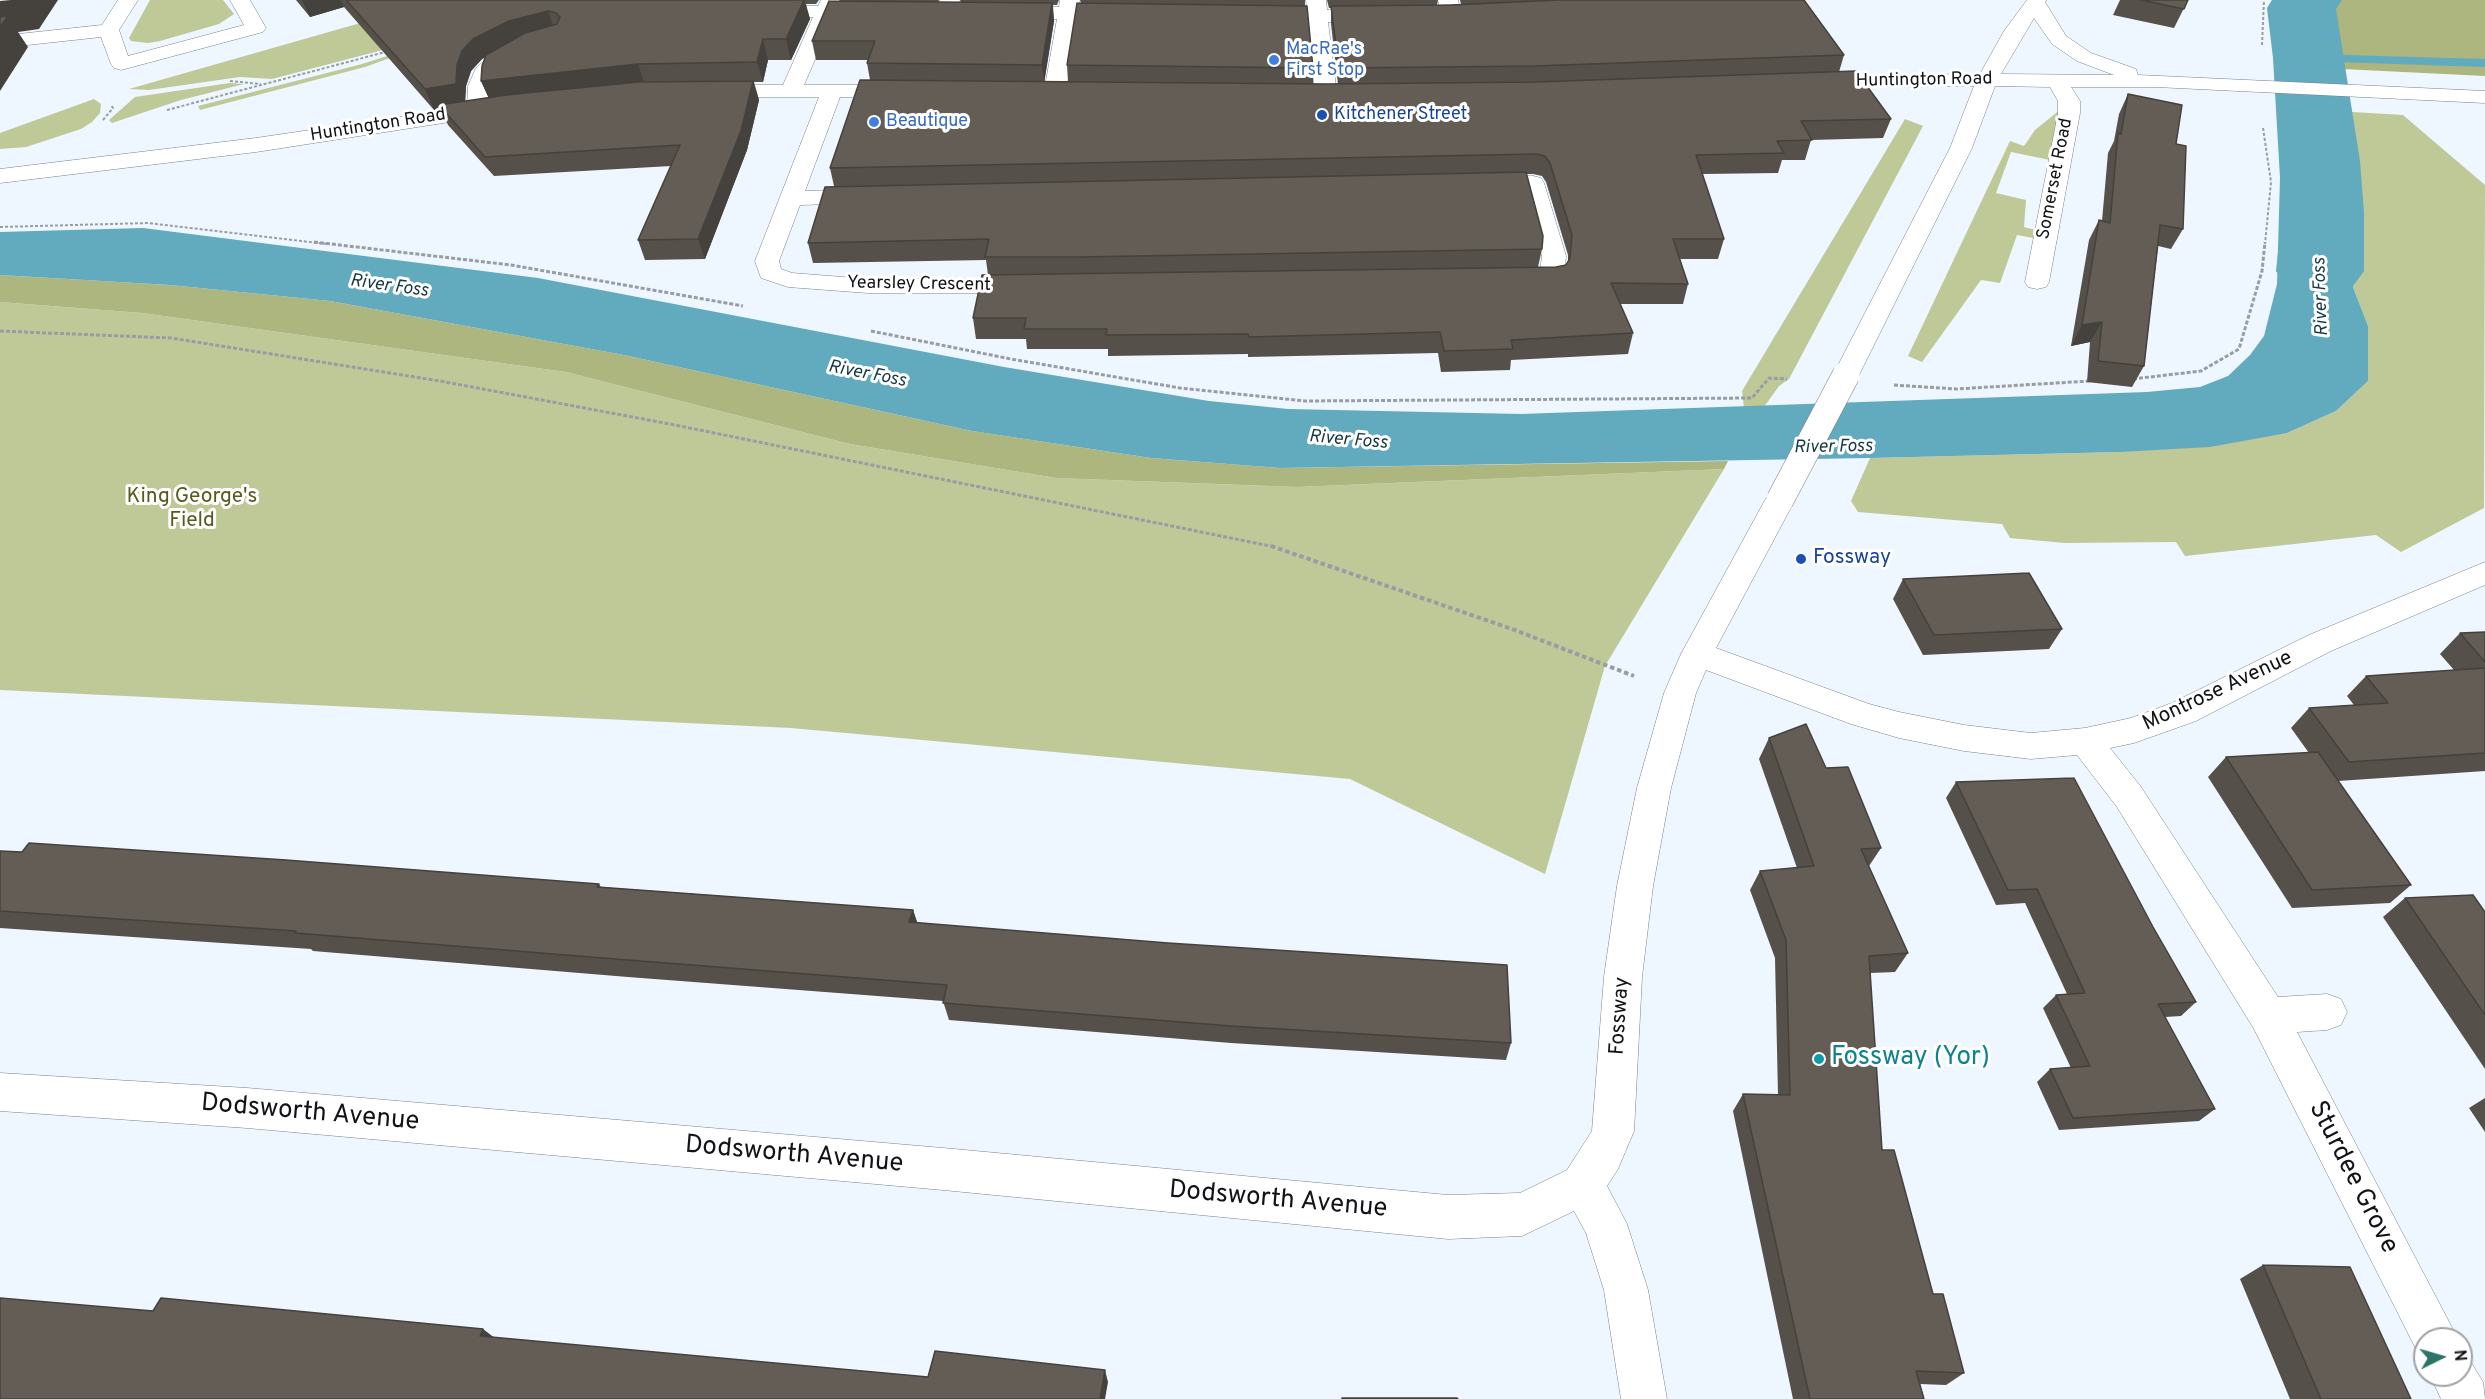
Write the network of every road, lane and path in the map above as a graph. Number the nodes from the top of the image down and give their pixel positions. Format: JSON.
{"nodes":[{"id":1,"x":128,"y":0,"type":"edge"},
{"id":2,"x":240,"y":0,"type":"edge"},
{"id":3,"x":706,"y":0,"type":"edge"},
{"id":4,"x":2264,"y":0,"type":"edge"},
{"id":5,"x":2036,"y":1,"type":"edge"},
{"id":6,"x":828,"y":6,"type":"edge"},
{"id":7,"x":949,"y":6,"type":"edge"},
{"id":8,"x":1068,"y":7,"type":"edge"},
{"id":9,"x":1316,"y":8,"type":"edge"},
{"id":10,"x":1455,"y":10,"type":"edge"},
{"id":11,"x":892,"y":12,"type":"edge"},
{"id":12,"x":925,"y":12,"type":"edge"},
{"id":13,"x":1136,"y":14,"type":"edge"},
{"id":14,"x":1249,"y":15,"type":"edge"},
{"id":15,"x":109,"y":30,"type":"junction"},
{"id":16,"x":0,"y":42,"type":"edge"},
{"id":17,"x":535,"y":45,"type":"edge"},
{"id":18,"x":399,"y":48,"type":"edge"},
{"id":19,"x":2262,"y":49,"type":"dead end"},
{"id":20,"x":1987,"y":80,"type":"junction"},
{"id":21,"x":2056,"y":80,"type":"junction"},
{"id":22,"x":2156,"y":81,"type":"junction"},
{"id":23,"x":1795,"y":83,"type":"edge"},
{"id":24,"x":791,"y":90,"type":"junction"},
{"id":25,"x":832,"y":91,"type":"junction"},
{"id":26,"x":923,"y":91,"type":"edge"},
{"id":27,"x":690,"y":92,"type":"edge"},
{"id":28,"x":1078,"y":92,"type":"edge"},
{"id":29,"x":1303,"y":94,"type":"edge"},
{"id":30,"x":1349,"y":94,"type":"edge"},
{"id":31,"x":1326,"y":95,"type":"junction"},
{"id":32,"x":2485,"y":97,"type":"edge"},
{"id":33,"x":505,"y":107,"type":"edge"},
{"id":34,"x":477,"y":111,"type":"junction"},
{"id":35,"x":157,"y":114,"type":"dead end"},
{"id":36,"x":2263,"y":127,"type":"dead end"},
{"id":37,"x":0,"y":176,"type":"edge"},
{"id":38,"x":1462,"y":185,"type":"edge"},
{"id":39,"x":885,"y":196,"type":"edge"},
{"id":40,"x":790,"y":198,"type":"junction"},
{"id":41,"x":0,"y":227,"type":"edge"},
{"id":42,"x":1493,"y":279,"type":"edge"},
{"id":43,"x":2037,"y":282,"type":"dead end"},
{"id":44,"x":1045,"y":286,"type":"edge"},
{"id":45,"x":753,"y":308,"type":"dead end"},
{"id":46,"x":0,"y":331,"type":"edge"},
{"id":47,"x":870,"y":331,"type":"dead end"},
{"id":48,"x":1789,"y":379,"type":"dead end"},
{"id":49,"x":2131,"y":379,"type":"edge"},
{"id":50,"x":2096,"y":381,"type":"edge"},
{"id":51,"x":1884,"y":384,"type":"dead end"},
{"id":52,"x":2485,"y":573,"type":"edge"},
{"id":53,"x":1697,"y":654,"type":"junction"},
{"id":54,"x":1605,"y":666,"type":"dead end"},
{"id":55,"x":2085,"y":741,"type":"junction"},
{"id":56,"x":2327,"y":1012,"type":"dead end"},
{"id":57,"x":2268,"y":1016,"type":"junction"},
{"id":58,"x":0,"y":1092,"type":"edge"},
{"id":59,"x":1582,"y":1185,"type":"junction"},
{"id":60,"x":2429,"y":1327,"type":"edge"},
{"id":61,"x":1644,"y":1399,"type":"edge"}],
"edges":[{"from":1,"to":15,"type":"street"},
{"from":2,"to":15,"type":"street"},
{"from":3,"to":6,"type":"street"},
{"from":4,"to":19,"type":"path"},
{"from":5,"to":20,"type":"street","name":"Fossway"},
{"from":5,"to":22,"type":"street"},
{"from":6,"to":11,"type":"street"},
{"from":6,"to":24,"type":"street"},
{"from":7,"to":8,"type":"street"},
{"from":7,"to":12,"type":"street"},
{"from":8,"to":13,"type":"street"},
{"from":8,"to":28,"type":"street"},
{"from":9,"to":10,"type":"street"},
{"from":9,"to":14,"type":"street"},
{"from":9,"to":31,"type":"street"},
{"from":15,"to":16,"type":"street"},
{"from":17,"to":34,"type":"street"},
{"from":18,"to":35,"type":"path"},
{"from":20,"to":21,"type":"street","name":"Huntington Road"},
{"from":20,"to":23,"type":"street","name":"Huntington Road"},
{"from":20,"to":53,"type":"street","name":"Fossway","bridge":true},
{"from":21,"to":22,"type":"street","name":"Huntington Road"},
{"from":21,"to":43,"type":"street","name":"Somerset Road"},
{"from":22,"to":32,"type":"street","name":"Huntington Road"},
{"from":24,"to":25,"type":"street"},
{"from":24,"to":27,"type":"street"},
{"from":25,"to":26,"type":"street"},
{"from":25,"to":40,"type":"street","name":"Yearsley Crescent"},
{"from":29,"to":31,"type":"street"},
{"from":30,"to":31,"type":"street"},
{"from":33,"to":34,"type":"street","name":"Huntington Road"},
{"from":34,"to":37,"type":"street","name":"Huntington Road"},
{"from":36,"to":49,"type":"path"},
{"from":38,"to":42,"type":"street"},
{"from":39,"to":40,"type":"street"},
{"from":40,"to":44,"type":"street","name":"Yearsley Crescent"},
{"from":41,"to":45,"type":"path"},
{"from":46,"to":54,"type":"path"},
{"from":47,"to":48,"type":"path"},
{"from":50,"to":51,"type":"path"},
{"from":52,"to":55,"type":"street","name":"Montrose Avenue"},
{"from":53,"to":55,"type":"street","name":"Montrose Avenue"},
{"from":53,"to":59,"type":"street","name":"Fossway"},
{"from":55,"to":57,"type":"street","name":"Sturdee Grove"},
{"from":56,"to":57,"type":"street"},
{"from":57,"to":60,"type":"street","name":"Sturdee Grove"},
{"from":58,"to":59,"type":"street","name":"Dodsworth Avenue"},
{"from":59,"to":61,"type":"street"}]}
